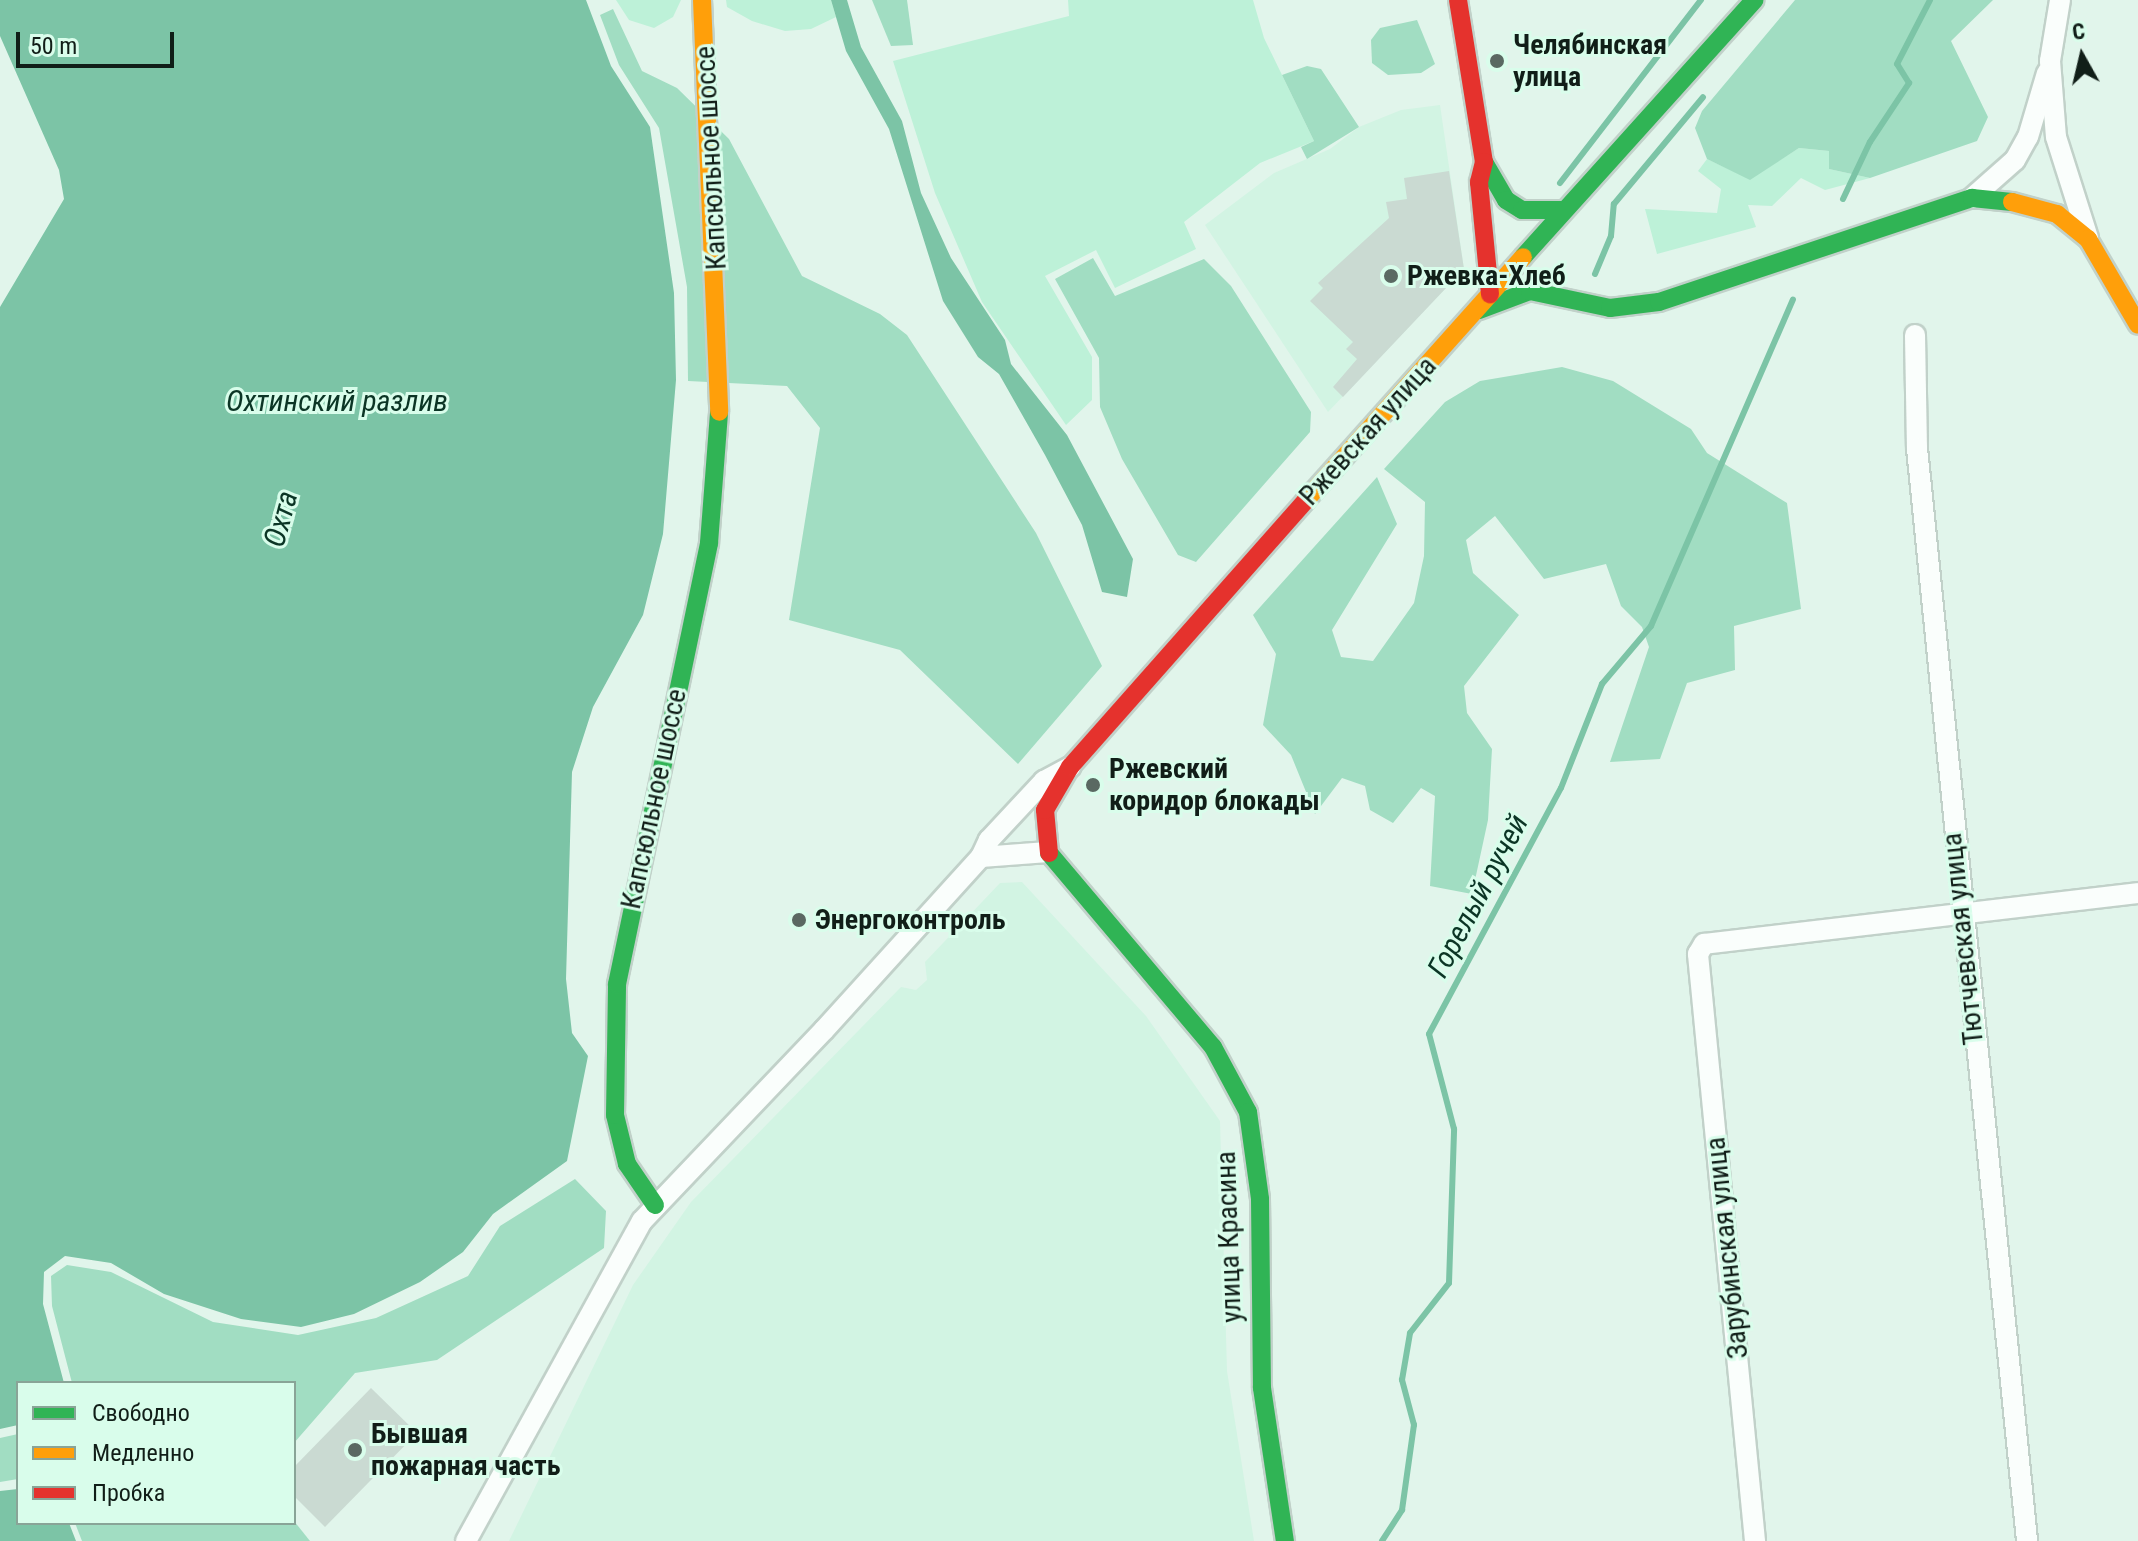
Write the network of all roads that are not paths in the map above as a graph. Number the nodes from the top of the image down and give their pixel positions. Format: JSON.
{"nodes":[{"id":1,"x":702,"y":0,"type":"edge"},
{"id":2,"x":1458,"y":0,"type":"edge"},
{"id":3,"x":1754,"y":0,"type":"edge"},
{"id":4,"x":2060,"y":0,"type":"edge"},
{"id":5,"x":2050,"y":61,"type":"junction"},
{"id":6,"x":1484,"y":162,"type":"junction"},
{"id":7,"x":1972,"y":198,"type":"junction"},
{"id":8,"x":1563,"y":210,"type":"junction"},
{"id":9,"x":2088,"y":239,"type":"junction"},
{"id":10,"x":1490,"y":294,"type":"junction"},
{"id":11,"x":1475,"y":312,"type":"junction"},
{"id":12,"x":2138,"y":325,"type":"edge"},
{"id":13,"x":1915,"y":335,"type":"dead end"},
{"id":14,"x":1070,"y":767,"type":"junction"},
{"id":15,"x":1048,"y":852,"type":"junction"},
{"id":16,"x":981,"y":857,"type":"junction"},
{"id":17,"x":2138,"y":893,"type":"edge"},
{"id":18,"x":1960,"y":912,"type":"junction"},
{"id":19,"x":655,"y":1205,"type":"junction"},
{"id":20,"x":466,"y":1541,"type":"edge"},
{"id":21,"x":1285,"y":1541,"type":"edge"},
{"id":22,"x":1755,"y":1541,"type":"edge"},
{"id":23,"x":2027,"y":1541,"type":"edge"}],
"edges":[{"from":1,"to":19,"type":"main road","name":"Капсюльное шоссе"},
{"from":2,"to":6,"type":"main road"},
{"from":3,"to":8,"type":"main road","name":"Ржевская улица"},
{"from":4,"to":5,"type":"street"},
{"from":5,"to":7,"type":"street"},
{"from":5,"to":9,"type":"street"},
{"from":6,"to":8,"type":"main road"},
{"from":6,"to":10,"type":"main road"},
{"from":7,"to":9,"type":"main road"},
{"from":7,"to":11,"type":"main road"},
{"from":8,"to":10,"type":"main road","name":"Ржевская улица"},
{"from":9,"to":12,"type":"main road"},
{"from":10,"to":11,"type":"main road","name":"Ржевская улица"},
{"from":11,"to":14,"type":"main road","name":"Ржевская улица"},
{"from":13,"to":18,"type":"street","name":"Тютчевская улица"},
{"from":14,"to":15,"type":"main road","name":"улица Красина"},
{"from":14,"to":16,"type":"street","name":"Ржевская улица"},
{"from":15,"to":16,"type":"street"},
{"from":15,"to":21,"type":"main road","name":"улица Красина"},
{"from":16,"to":19,"type":"street","name":"Ржевская улица"},
{"from":17,"to":18,"type":"street"},
{"from":18,"to":22,"type":"street","name":"Зарубинская улица"},
{"from":18,"to":23,"type":"street","name":"Тютчевская улица"},
{"from":19,"to":20,"type":"street"}]}
